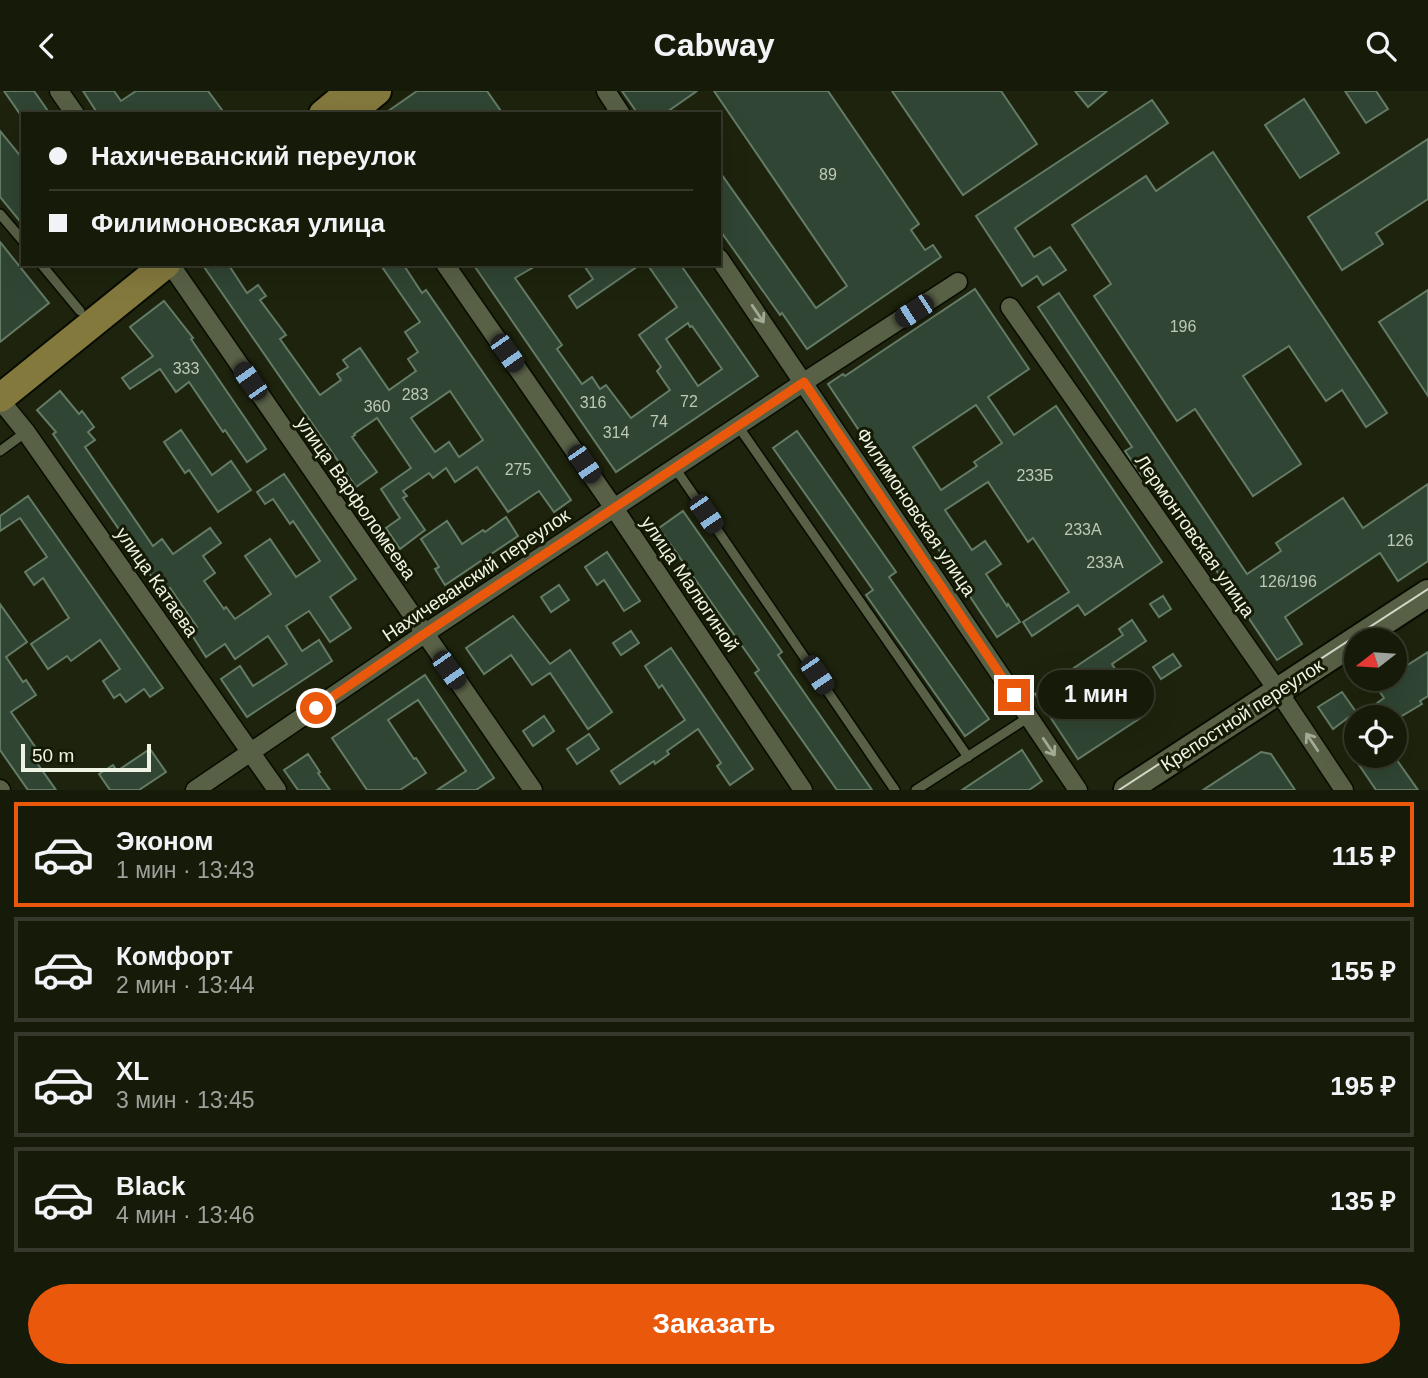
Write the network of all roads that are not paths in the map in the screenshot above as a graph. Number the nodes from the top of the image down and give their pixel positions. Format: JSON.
{"nodes":[{"id":1,"x":59,"y":91,"type":"edge"},
{"id":2,"x":351,"y":91,"type":"edge"},
{"id":3,"x":377,"y":91,"type":"edge"},
{"id":4,"x":606,"y":91,"type":"edge"},
{"id":5,"x":74,"y":112,"type":"edge"},
{"id":6,"x":325,"y":112,"type":"edge"},
{"id":7,"x":351,"y":112,"type":"edge"},
{"id":8,"x":620,"y":112,"type":"edge"},
{"id":9,"x":0,"y":214,"type":"edge"},
{"id":10,"x":21,"y":239,"type":"edge"},
{"id":11,"x":721,"y":261,"type":"edge"},
{"id":12,"x":43,"y":266,"type":"edge"},
{"id":13,"x":134,"y":266,"type":"edge"},
{"id":14,"x":166,"y":266,"type":"edge"},
{"id":15,"x":169,"y":266,"type":"edge"},
{"id":16,"x":446,"y":266,"type":"edge"},
{"id":17,"x":958,"y":282,"type":"dead end"},
{"id":18,"x":1010,"y":307,"type":"dead end"},
{"id":19,"x":79,"y":311,"type":"junction"},
{"id":20,"x":0,"y":376,"type":"edge"},
{"id":21,"x":804,"y":382,"type":"junction"},
{"id":22,"x":0,"y":399,"type":"edge"},
{"id":23,"x":738,"y":426,"type":"junction"},
{"id":24,"x":26,"y":432,"type":"junction"},
{"id":25,"x":0,"y":451,"type":"edge"},
{"id":26,"x":675,"y":468,"type":"junction"},
{"id":27,"x":614,"y":508,"type":"junction"},
{"id":28,"x":1428,"y":593,"type":"edge"},
{"id":29,"x":424,"y":634,"type":"junction"},
{"id":30,"x":1279,"y":693,"type":"junction"},
{"id":31,"x":1029,"y":717,"type":"junction"},
{"id":32,"x":251,"y":752,"type":"junction"},
{"id":33,"x":968,"y":757,"type":"junction"},
{"id":34,"x":195,"y":790,"type":"edge"},
{"id":35,"x":277,"y":790,"type":"edge"},
{"id":36,"x":533,"y":790,"type":"edge"},
{"id":37,"x":803,"y":790,"type":"edge"},
{"id":38,"x":895,"y":790,"type":"edge"},
{"id":39,"x":916,"y":790,"type":"edge"},
{"id":40,"x":1079,"y":790,"type":"edge"},
{"id":41,"x":1127,"y":790,"type":"edge"},
{"id":42,"x":1344,"y":790,"type":"edge"}],
"edges":[{"from":1,"to":5,"type":"street"},
{"from":2,"to":6,"type":"main road"},
{"from":3,"to":7,"type":"main road"},
{"from":4,"to":8,"type":"street"},
{"from":9,"to":10,"type":"lane"},
{"from":11,"to":21,"type":"street","name":"Филимоновская улица","one_way":true},
{"from":12,"to":19,"type":"lane"},
{"from":13,"to":19,"type":"main road"},
{"from":14,"to":22,"type":"main road"},
{"from":15,"to":29,"type":"street","name":"улица Варфоломеева"},
{"from":16,"to":27,"type":"street","name":"улица Малюгиной"},
{"from":17,"to":21,"type":"street","name":"Нахичеванский переулок"},
{"from":18,"to":30,"type":"street","name":"Лермонтовская улица"},
{"from":19,"to":20,"type":"main road"},
{"from":21,"to":23,"type":"street","name":"Нахичеванский переулок"},
{"from":21,"to":31,"type":"street","name":"Филимоновская улица"},
{"from":22,"to":24,"type":"street","name":"улица Катаева"},
{"from":23,"to":26,"type":"street","name":"Нахичеванский переулок"},
{"from":23,"to":33,"type":"lane"},
{"from":24,"to":25,"type":"lane"},
{"from":24,"to":32,"type":"street","name":"улица Катаева"},
{"from":26,"to":27,"type":"street","name":"Нахичеванский переулок"},
{"from":26,"to":38,"type":"lane"},
{"from":27,"to":29,"type":"street","name":"Нахичеванский переулок"},
{"from":27,"to":37,"type":"street","name":"улица Малюгиной"},
{"from":28,"to":30,"type":"street","name":"Крепостной переулок"},
{"from":29,"to":32,"type":"street","name":"Нахичеванский переулок"},
{"from":29,"to":36,"type":"street","name":"улица Варфоломеева"},
{"from":30,"to":41,"type":"street","name":"Крепостной переулок"},
{"from":42,"to":30,"type":"street","name":"Лермонтовская улица","one_way":true},
{"from":31,"to":33,"type":"lane"},
{"from":31,"to":40,"type":"street","name":"Филимоновская улица","one_way":true},
{"from":32,"to":34,"type":"street","name":"Нахичеванский переулок"},
{"from":32,"to":35,"type":"street","name":"улица Катаева"},
{"from":33,"to":39,"type":"lane"}]}
